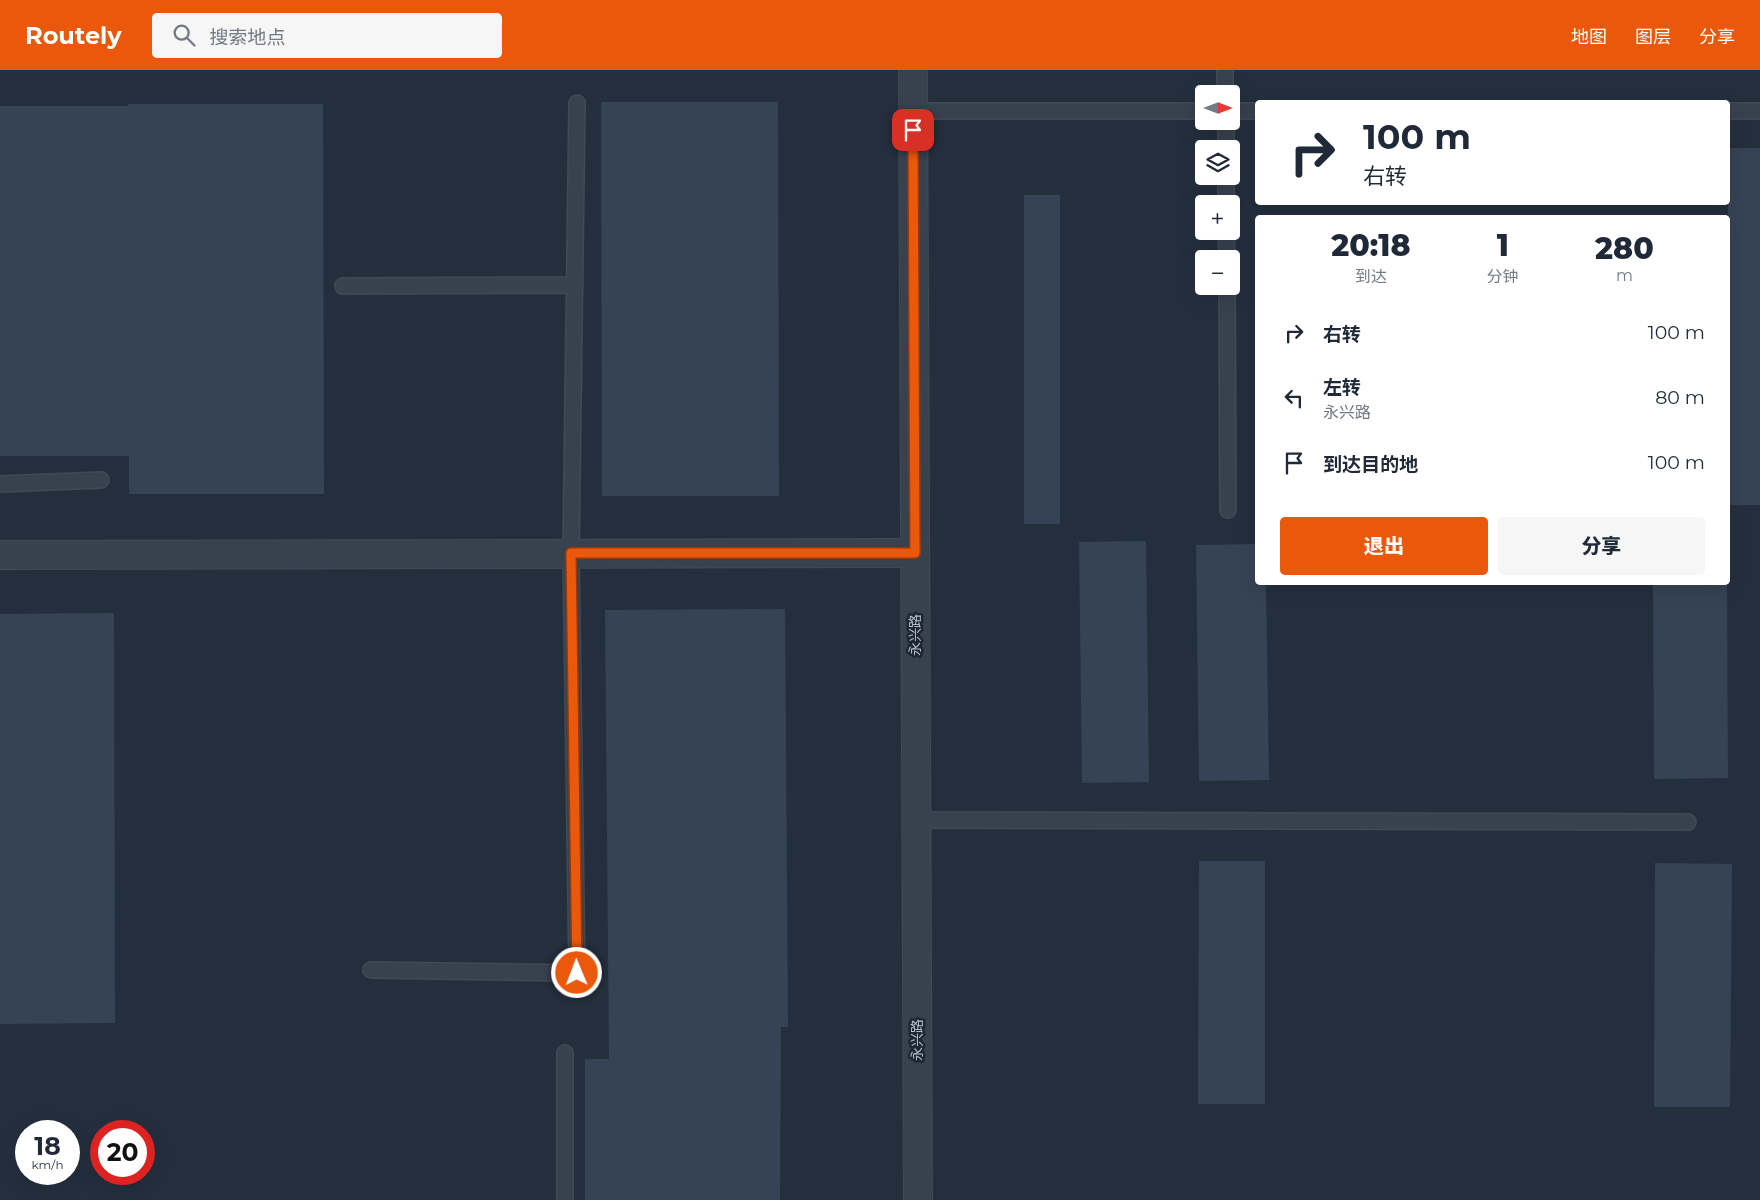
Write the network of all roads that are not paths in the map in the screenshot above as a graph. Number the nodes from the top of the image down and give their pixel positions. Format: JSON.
{"nodes":[{"id":1,"x":913,"y":70,"type":"edge"},
{"id":2,"x":1225,"y":70,"type":"edge"},
{"id":3,"x":1225,"y":85,"type":"edge"},
{"id":4,"x":577,"y":103,"type":"dead end"},
{"id":5,"x":913,"y":111,"type":"junction"},
{"id":6,"x":1195,"y":111,"type":"edge"},
{"id":7,"x":1240,"y":111,"type":"edge"},
{"id":8,"x":1255,"y":111,"type":"edge"},
{"id":9,"x":1730,"y":111,"type":"edge"},
{"id":10,"x":1760,"y":111,"type":"edge"},
{"id":11,"x":575,"y":285,"type":"junction"},
{"id":12,"x":343,"y":286,"type":"dead end"},
{"id":13,"x":1227,"y":295,"type":"edge"},
{"id":14,"x":101,"y":480,"type":"dead end"},
{"id":15,"x":0,"y":484,"type":"edge"},
{"id":16,"x":1228,"y":510,"type":"dead end"},
{"id":17,"x":571,"y":553,"type":"junction"},
{"id":18,"x":915,"y":553,"type":"junction"},
{"id":19,"x":0,"y":555,"type":"edge"},
{"id":20,"x":916,"y":820,"type":"junction"},
{"id":21,"x":1688,"y":822,"type":"dead end"},
{"id":22,"x":372,"y":970,"type":"dead end"},
{"id":23,"x":565,"y":1053,"type":"dead end"},
{"id":24,"x":565,"y":1200,"type":"edge"},
{"id":25,"x":918,"y":1200,"type":"edge"}],
"edges":[{"from":1,"to":5,"type":"street","name":"永兴路"},
{"from":2,"to":3,"type":"lane"},
{"from":4,"to":11,"type":"lane"},
{"from":5,"to":6,"type":"lane"},
{"from":5,"to":18,"type":"street","name":"永兴路"},
{"from":7,"to":8,"type":"lane"},
{"from":9,"to":10,"type":"lane"},
{"from":11,"to":12,"type":"lane"},
{"from":11,"to":17,"type":"lane"},
{"from":13,"to":16,"type":"lane"},
{"from":14,"to":15,"type":"lane"},
{"from":17,"to":18,"type":"street"},
{"from":17,"to":19,"type":"street"},
{"from":17,"to":22,"type":"lane"},
{"from":18,"to":20,"type":"street","name":"永兴路"},
{"from":20,"to":21,"type":"lane"},
{"from":20,"to":25,"type":"street","name":"永兴路"},
{"from":23,"to":24,"type":"lane"}]}
